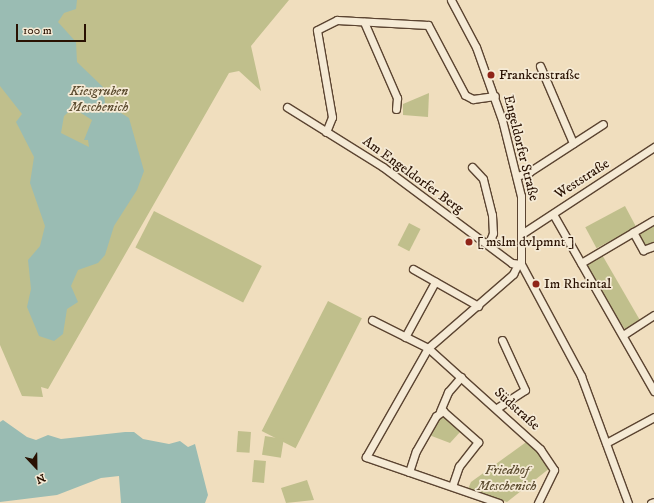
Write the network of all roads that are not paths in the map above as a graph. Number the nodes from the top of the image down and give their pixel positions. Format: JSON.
{"nodes":[{"id":1,"x":450,"y":0,"type":"edge"},
{"id":2,"x":364,"y":22,"type":"junction"},
{"id":3,"x":540,"y":66,"type":"dead end"},
{"id":4,"x":494,"y":96,"type":"junction"},
{"id":5,"x":286,"y":107,"type":"dead end"},
{"id":6,"x":396,"y":109,"type":"dead end"},
{"id":7,"x":603,"y":124,"type":"dead end"},
{"id":8,"x":326,"y":132,"type":"junction"},
{"id":9,"x":573,"y":143,"type":"junction"},
{"id":10,"x":654,"y":147,"type":"edge"},
{"id":11,"x":472,"y":167,"type":"dead end"},
{"id":12,"x":517,"y":176,"type":"junction"},
{"id":13,"x":553,"y":214,"type":"junction"},
{"id":14,"x":654,"y":220,"type":"edge"},
{"id":15,"x":633,"y":232,"type":"junction"},
{"id":16,"x":524,"y":233,"type":"junction"},
{"id":17,"x":489,"y":243,"type":"junction"},
{"id":18,"x":654,"y":246,"type":"edge"},
{"id":19,"x":581,"y":263,"type":"junction"},
{"id":20,"x":519,"y":264,"type":"junction"},
{"id":21,"x":413,"y":269,"type":"dead end"},
{"id":22,"x":435,"y":282,"type":"junction"},
{"id":23,"x":478,"y":306,"type":"junction"},
{"id":24,"x":654,"y":315,"type":"edge"},
{"id":25,"x":372,"y":320,"type":"dead end"},
{"id":26,"x":623,"y":335,"type":"junction"},
{"id":27,"x":405,"y":337,"type":"junction"},
{"id":28,"x":502,"y":340,"type":"dead end"},
{"id":29,"x":428,"y":348,"type":"junction"},
{"id":30,"x":461,"y":377,"type":"junction"},
{"id":31,"x":651,"y":378,"type":"edge"},
{"id":32,"x":654,"y":391,"type":"edge"},
{"id":33,"x":497,"y":408,"type":"junction"},
{"id":34,"x":440,"y":411,"type":"junction"},
{"id":35,"x":654,"y":418,"type":"edge"},
{"id":36,"x":606,"y":443,"type":"junction"},
{"id":37,"x":409,"y":472,"type":"junction"},
{"id":38,"x":452,"y":486,"type":"junction"},
{"id":39,"x":654,"y":502,"type":"edge"},
{"id":40,"x":499,"y":503,"type":"edge"},
{"id":41,"x":538,"y":503,"type":"edge"},
{"id":42,"x":628,"y":503,"type":"edge"},
{"id":43,"x":651,"y":503,"type":"edge"}],
"edges":[{"from":1,"to":4,"type":"street","name":"Engeldorfer Straße"},
{"from":2,"to":4,"type":"street"},
{"from":2,"to":6,"type":"street"},
{"from":2,"to":8,"type":"street"},
{"from":3,"to":9,"type":"street"},
{"from":4,"to":12,"type":"street","name":"Engeldorfer Straße"},
{"from":5,"to":8,"type":"street","name":"Am Engeldorfer Berg"},
{"from":7,"to":9,"type":"street"},
{"from":8,"to":17,"type":"street","name":"Am Engeldorfer Berg"},
{"from":9,"to":12,"type":"street"},
{"from":10,"to":13,"type":"street","name":"Weststraße"},
{"from":11,"to":17,"type":"street"},
{"from":12,"to":16,"type":"street","name":"Engeldorfer Straße"},
{"from":13,"to":16,"type":"street","name":"Weststraße"},
{"from":13,"to":19,"type":"street"},
{"from":14,"to":15,"type":"street"},
{"from":15,"to":18,"type":"street"},
{"from":15,"to":19,"type":"street"},
{"from":16,"to":20,"type":"street","name":"Engeldorfer Straße"},
{"from":17,"to":20,"type":"street","name":"Am Engeldorfer Berg"},
{"from":19,"to":26,"type":"street"},
{"from":20,"to":23,"type":"street"},
{"from":20,"to":36,"type":"street"},
{"from":21,"to":22,"type":"street"},
{"from":22,"to":23,"type":"street"},
{"from":22,"to":27,"type":"street"},
{"from":23,"to":29,"type":"street"},
{"from":24,"to":26,"type":"street"},
{"from":25,"to":27,"type":"street","name":"Südstraße"},
{"from":26,"to":31,"type":"street"},
{"from":27,"to":29,"type":"street","name":"Südstraße"},
{"from":28,"to":33,"type":"street"},
{"from":29,"to":30,"type":"street","name":"Südstraße"},
{"from":29,"to":37,"type":"street"},
{"from":30,"to":33,"type":"street","name":"Südstraße"},
{"from":30,"to":34,"type":"street"},
{"from":31,"to":32,"type":"street"},
{"from":33,"to":41,"type":"street","name":"Südstraße"},
{"from":34,"to":37,"type":"street"},
{"from":34,"to":38,"type":"street"},
{"from":35,"to":36,"type":"street"},
{"from":36,"to":42,"type":"street"},
{"from":37,"to":38,"type":"street"},
{"from":38,"to":40,"type":"street"},
{"from":39,"to":43,"type":"street"}]}
